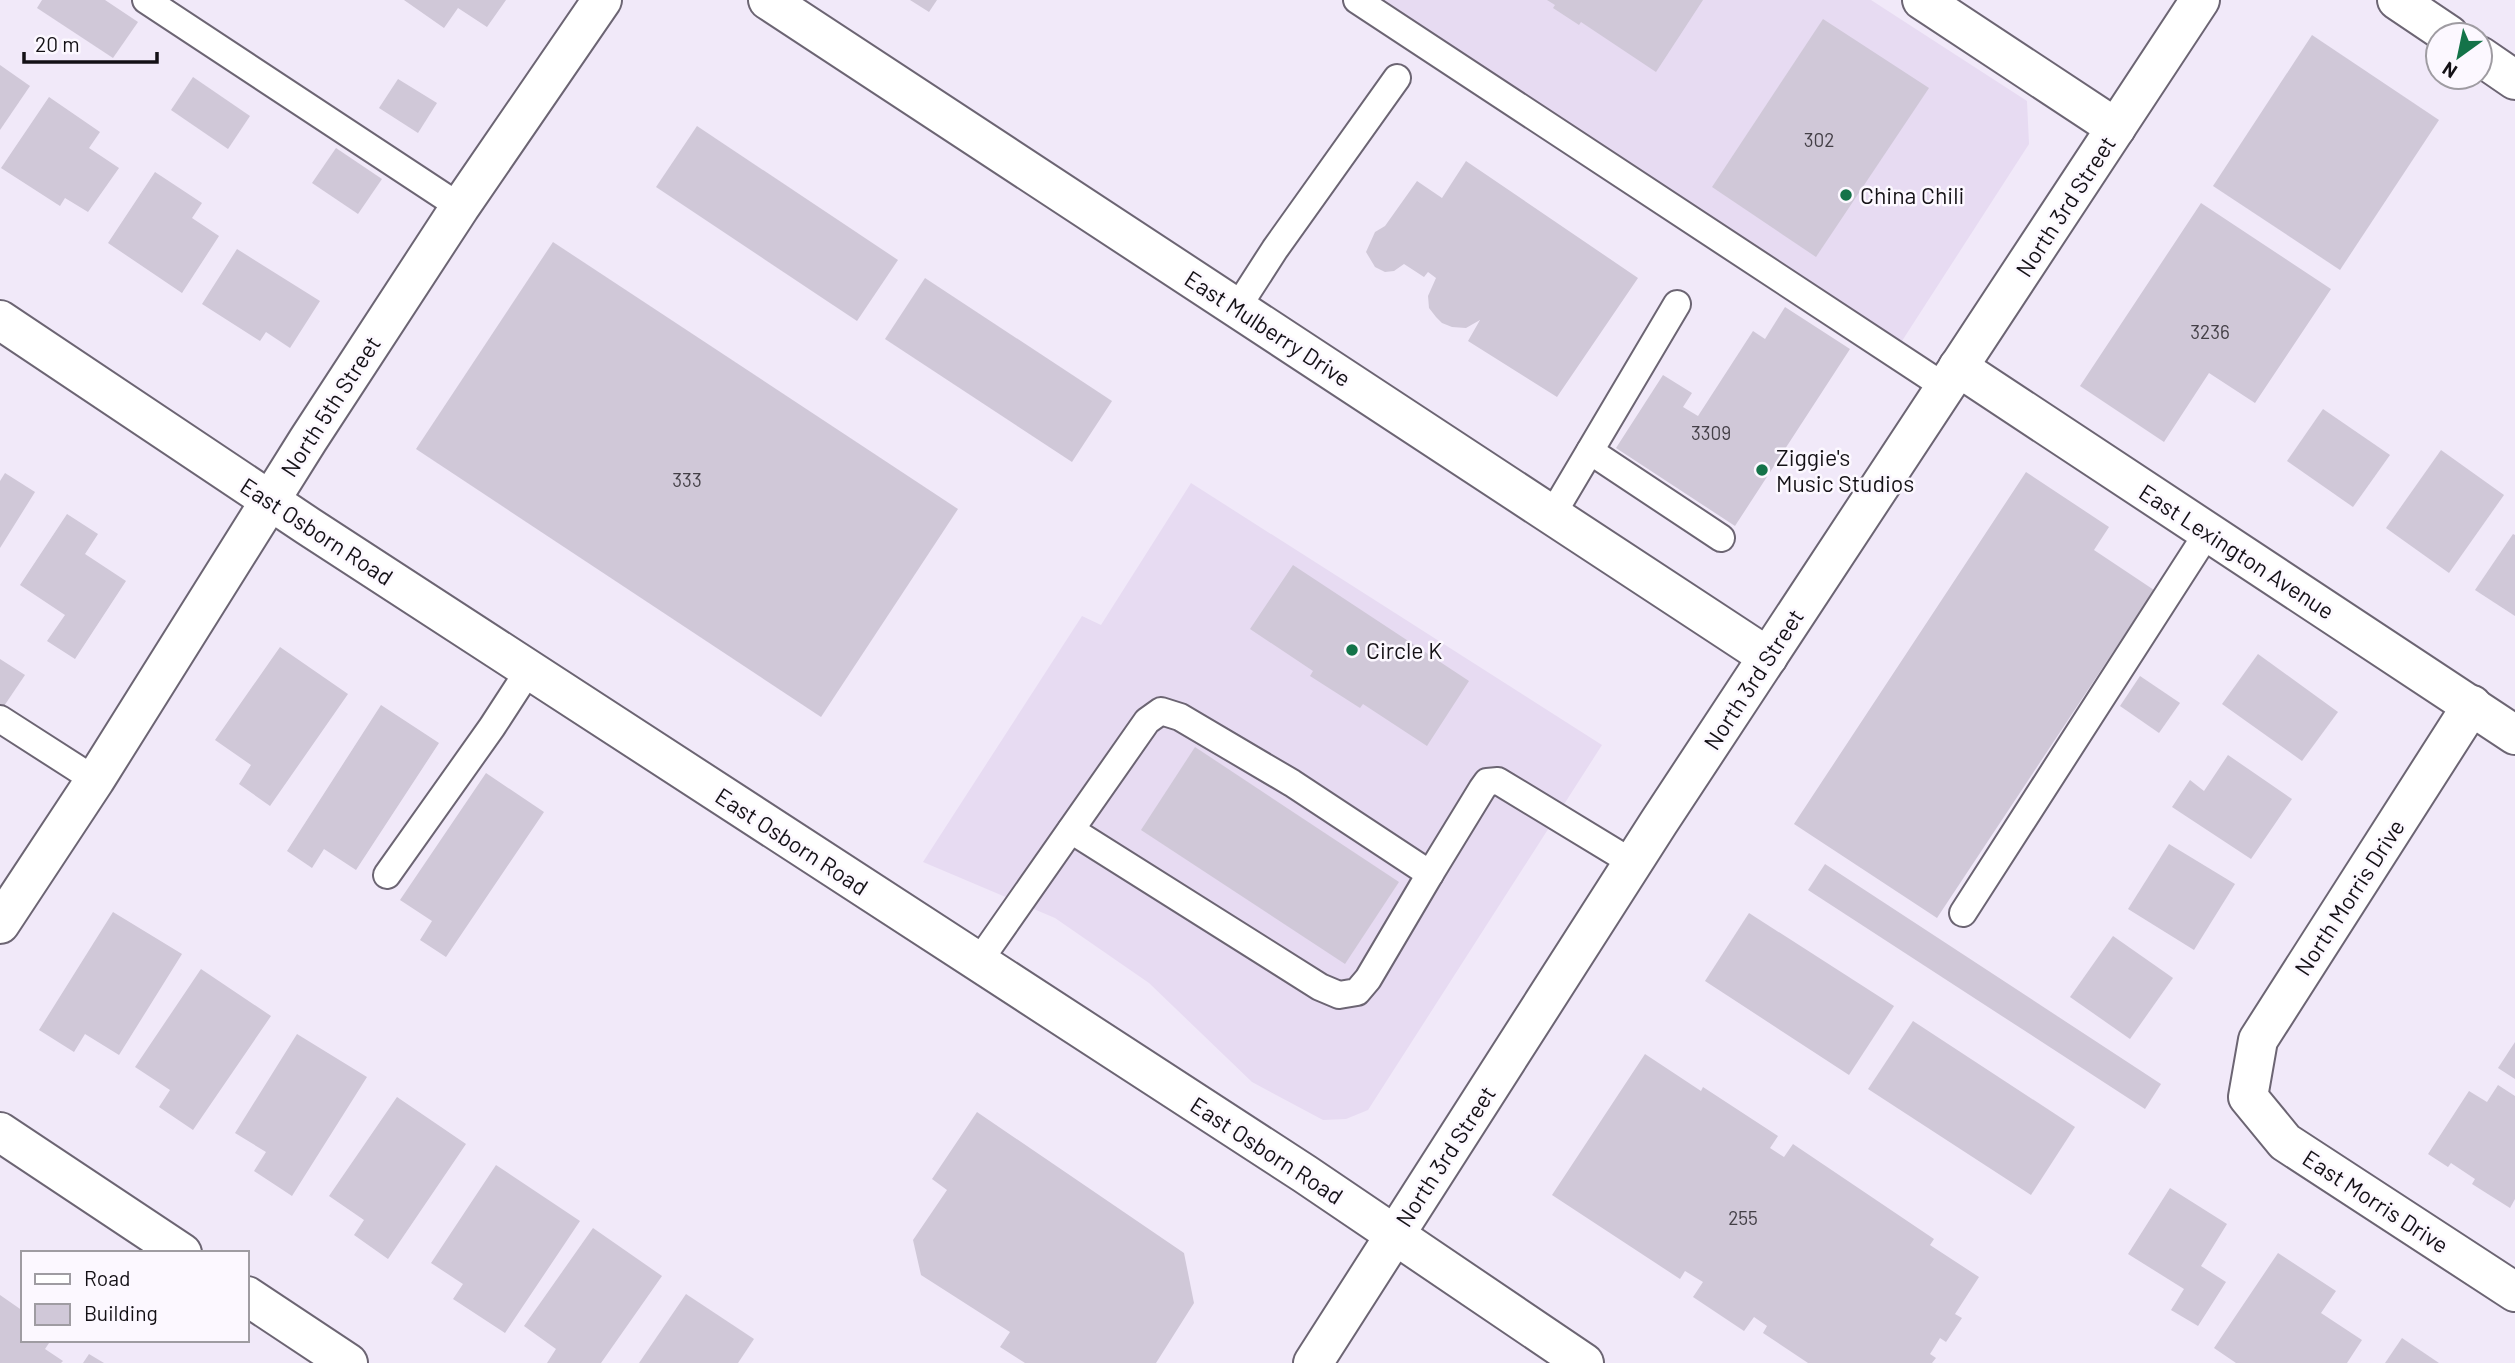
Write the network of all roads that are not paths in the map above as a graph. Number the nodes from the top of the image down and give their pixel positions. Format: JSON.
{"nodes":[{"id":1,"x":146,"y":0,"type":"edge"},
{"id":2,"x":602,"y":0,"type":"edge"},
{"id":3,"x":768,"y":0,"type":"edge"},
{"id":4,"x":1357,"y":0,"type":"edge"},
{"id":5,"x":1922,"y":0,"type":"edge"},
{"id":6,"x":2200,"y":0,"type":"edge"},
{"id":7,"x":2397,"y":0,"type":"edge"},
{"id":8,"x":2428,"y":21,"type":"edge"},
{"id":9,"x":2494,"y":66,"type":"edge"},
{"id":10,"x":1397,"y":78,"type":"dead end"},
{"id":11,"x":2515,"y":80,"type":"edge"},
{"id":12,"x":2116,"y":128,"type":"junction"},
{"id":13,"x":460,"y":207,"type":"junction"},
{"id":14,"x":1677,"y":304,"type":"dead end"},
{"id":15,"x":1237,"y":308,"type":"junction"},
{"id":16,"x":0,"y":320,"type":"edge"},
{"id":17,"x":1952,"y":377,"type":"junction"},
{"id":18,"x":1590,"y":451,"type":"junction"},
{"id":19,"x":269,"y":500,"type":"junction"},
{"id":20,"x":1552,"y":515,"type":"junction"},
{"id":21,"x":2208,"y":532,"type":"junction"},
{"id":22,"x":1721,"y":538,"type":"dead end"},
{"id":23,"x":1768,"y":657,"type":"junction"},
{"id":24,"x":529,"y":670,"type":"junction"},
{"id":25,"x":2472,"y":705,"type":"junction"},
{"id":26,"x":0,"y":719,"type":"edge"},
{"id":27,"x":2515,"y":735,"type":"edge"},
{"id":28,"x":95,"y":780,"type":"junction"},
{"id":29,"x":1071,"y":830,"type":"junction"},
{"id":30,"x":1633,"y":863,"type":"junction"},
{"id":31,"x":1430,"y":874,"type":"junction"},
{"id":32,"x":387,"y":875,"type":"dead end"},
{"id":33,"x":1964,"y":913,"type":"dead end"},
{"id":34,"x":0,"y":924,"type":"edge"},
{"id":35,"x":979,"y":961,"type":"junction"},
{"id":36,"x":2248,"y":1097,"type":"joint"},
{"id":37,"x":0,"y":1132,"type":"edge"},
{"id":38,"x":1395,"y":1234,"type":"junction"},
{"id":39,"x":179,"y":1251,"type":"edge"},
{"id":40,"x":2515,"y":1292,"type":"edge"},
{"id":41,"x":248,"y":1297,"type":"edge"},
{"id":42,"x":348,"y":1363,"type":"edge"},
{"id":43,"x":1313,"y":1363,"type":"edge"},
{"id":44,"x":1584,"y":1363,"type":"edge"}],
"edges":[{"from":1,"to":13,"type":"lane"},
{"from":2,"to":13,"type":"street","name":"North 5th Street"},
{"from":3,"to":15,"type":"street","name":"East Mulberry Drive"},
{"from":4,"to":17,"type":"lane"},
{"from":5,"to":12,"type":"street"},
{"from":6,"to":12,"type":"street","name":"North 3rd Street"},
{"from":7,"to":8,"type":"street"},
{"from":9,"to":11,"type":"street"},
{"from":10,"to":15,"type":"lane"},
{"from":12,"to":17,"type":"street","name":"North 3rd Street"},
{"from":13,"to":19,"type":"street","name":"North 5th Street"},
{"from":14,"to":18,"type":"lane"},
{"from":15,"to":20,"type":"street","name":"East Mulberry Drive"},
{"from":16,"to":19,"type":"street","name":"East Osborn Road"},
{"from":17,"to":21,"type":"street","name":"East Lexington Avenue"},
{"from":17,"to":23,"type":"street","name":"North 3rd Street"},
{"from":18,"to":20,"type":"lane"},
{"from":18,"to":22,"type":"lane"},
{"from":19,"to":24,"type":"street","name":"East Osborn Road"},
{"from":19,"to":28,"type":"street","name":"North 5th Street"},
{"from":20,"to":23,"type":"street","name":"East Mulberry Drive"},
{"from":21,"to":25,"type":"street","name":"East Lexington Avenue"},
{"from":21,"to":33,"type":"lane"},
{"from":23,"to":30,"type":"street","name":"North 3rd Street"},
{"from":24,"to":32,"type":"lane"},
{"from":24,"to":35,"type":"street","name":"East Osborn Road"},
{"from":25,"to":27,"type":"street","name":"East Lexington Avenue"},
{"from":25,"to":36,"type":"street","name":"North Morris Drive"},
{"from":26,"to":28,"type":"lane"},
{"from":28,"to":34,"type":"street","name":"North 5th Street"},
{"from":29,"to":31,"type":"lane"},
{"from":29,"to":31,"type":"lane"},
{"from":29,"to":35,"type":"lane"},
{"from":30,"to":31,"type":"lane"},
{"from":30,"to":38,"type":"street","name":"North 3rd Street"},
{"from":35,"to":38,"type":"street","name":"East Osborn Road"},
{"from":36,"to":40,"type":"street","name":"East Morris Drive"},
{"from":37,"to":39,"type":"street"},
{"from":38,"to":43,"type":"street","name":"North 3rd Street"},
{"from":38,"to":44,"type":"street","name":"East Osborn Road"},
{"from":41,"to":42,"type":"street"}]}
